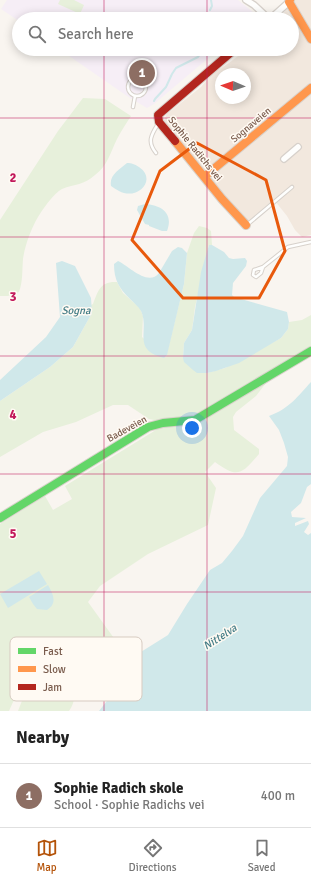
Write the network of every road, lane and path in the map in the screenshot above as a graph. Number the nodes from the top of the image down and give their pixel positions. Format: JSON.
{"nodes":[{"id":1,"x":246,"y":0,"type":"edge"},
{"id":2,"x":290,"y":1,"type":"edge"},
{"id":3,"x":262,"y":12,"type":"edge"},
{"id":4,"x":277,"y":12,"type":"edge"},
{"id":5,"x":296,"y":12,"type":"edge"},
{"id":6,"x":299,"y":17,"type":"edge"},
{"id":7,"x":311,"y":39,"type":"edge"},
{"id":8,"x":227,"y":56,"type":"edge"},
{"id":9,"x":311,"y":88,"type":"edge"},
{"id":10,"x":135,"y":96,"type":"junction"},
{"id":11,"x":133,"y":107,"type":"dead end"},
{"id":12,"x":159,"y":122,"type":"junction"},
{"id":13,"x":298,"y":147,"type":"dead end"},
{"id":14,"x":156,"y":152,"type":"dead end"},
{"id":15,"x":284,"y":159,"type":"dead end"},
{"id":16,"x":204,"y":177,"type":"junction"},
{"id":17,"x":292,"y":186,"type":"dead end"},
{"id":18,"x":246,"y":225,"type":"joint"},
{"id":19,"x":311,"y":242,"type":"edge"},
{"id":20,"x":263,"y":267,"type":"dead end"},
{"id":21,"x":311,"y":351,"type":"edge"},
{"id":22,"x":0,"y":518,"type":"edge"}],
"edges":[{"from":1,"to":3,"type":"street"},
{"from":2,"to":4,"type":"street"},
{"from":2,"to":5,"type":"street"},
{"from":6,"to":7,"type":"street"},
{"from":8,"to":12,"type":"street","name":"Sophie Radichs vei"},
{"from":9,"to":16,"type":"street","name":"Sognaveien"},
{"from":10,"to":10,"type":"lane"},
{"from":10,"to":11,"type":"lane"},
{"from":12,"to":14,"type":"lane"},
{"from":12,"to":16,"type":"street","name":"Sophie Radichs vei"},
{"from":13,"to":15,"type":"street"},
{"from":16,"to":18,"type":"street","name":"Sophie Radichs vei"},
{"from":17,"to":18,"type":"lane","name":"Sophie Radichs vei"},
{"from":19,"to":20,"type":"lane"},
{"from":21,"to":22,"type":"street","name":"Badeveien"}]}
